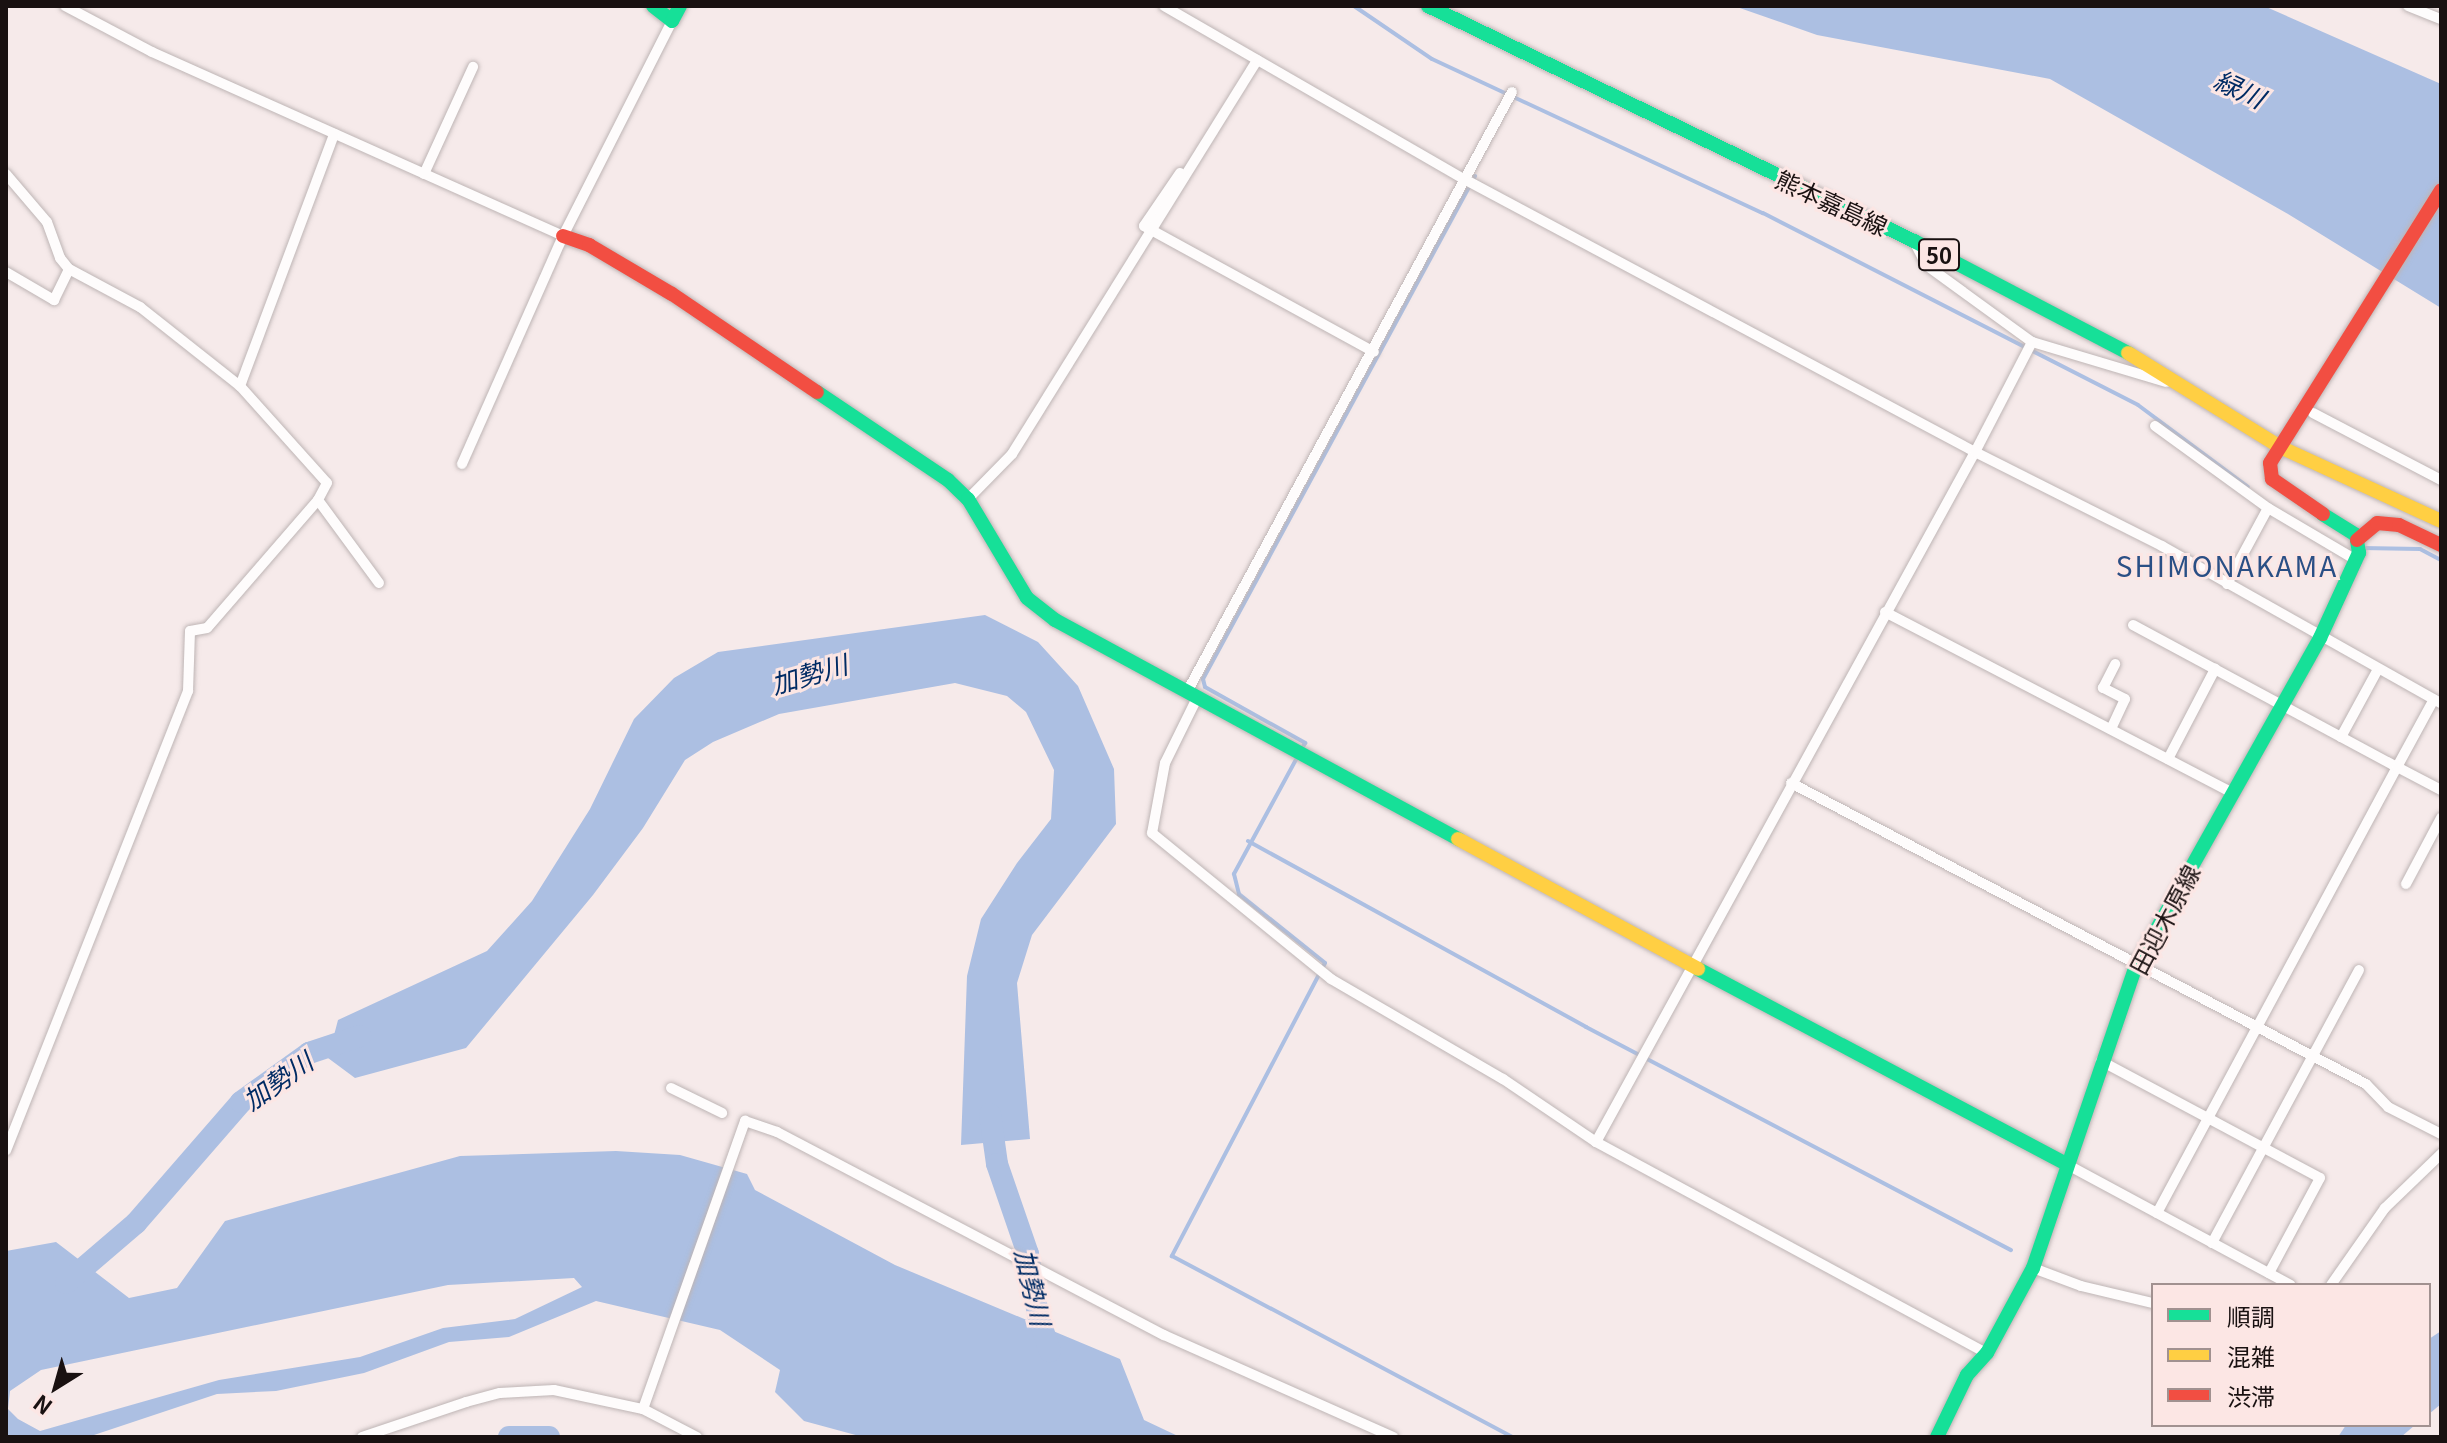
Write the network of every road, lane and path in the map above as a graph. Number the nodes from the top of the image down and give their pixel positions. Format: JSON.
{"nodes":[{"id":1,"x":65,"y":6,"type":"edge"},
{"id":2,"x":653,"y":6,"type":"edge"},
{"id":3,"x":680,"y":6,"type":"edge"},
{"id":4,"x":1164,"y":6,"type":"edge"},
{"id":5,"x":1428,"y":6,"type":"edge"},
{"id":6,"x":2408,"y":6,"type":"edge"},
{"id":7,"x":2441,"y":19,"type":"edge"},
{"id":8,"x":672,"y":21,"type":"junction"},
{"id":9,"x":1257,"y":60,"type":"junction"},
{"id":10,"x":473,"y":67,"type":"dead end"},
{"id":11,"x":1512,"y":92,"type":"dead end"},
{"id":12,"x":334,"y":134,"type":"junction"},
{"id":13,"x":6,"y":174,"type":"edge"},
{"id":14,"x":424,"y":174,"type":"junction"},
{"id":15,"x":1464,"y":179,"type":"junction"},
{"id":16,"x":2441,"y":190,"type":"edge"},
{"id":17,"x":1152,"y":230,"type":"junction"},
{"id":18,"x":563,"y":236,"type":"junction"},
{"id":19,"x":1914,"y":241,"type":"junction"},
{"id":20,"x":69,"y":269,"type":"junction"},
{"id":21,"x":6,"y":272,"type":"edge"},
{"id":22,"x":2032,"y":342,"type":"junction"},
{"id":23,"x":1374,"y":352,"type":"junction"},
{"id":24,"x":2177,"y":385,"type":"junction"},
{"id":25,"x":240,"y":386,"type":"junction"},
{"id":26,"x":2313,"y":413,"type":"dead end"},
{"id":27,"x":2155,"y":426,"type":"dead end"},
{"id":28,"x":2284,"y":440,"type":"junction"},
{"id":29,"x":1975,"y":452,"type":"junction"},
{"id":30,"x":462,"y":464,"type":"dead end"},
{"id":31,"x":2441,"y":480,"type":"edge"},
{"id":32,"x":968,"y":499,"type":"junction"},
{"id":33,"x":318,"y":500,"type":"junction"},
{"id":34,"x":2268,"y":508,"type":"junction"},
{"id":35,"x":2441,"y":521,"type":"edge"},
{"id":36,"x":2441,"y":545,"type":"edge"},
{"id":37,"x":2358,"y":551,"type":"junction"},
{"id":38,"x":379,"y":583,"type":"dead end"},
{"id":39,"x":2227,"y":584,"type":"junction"},
{"id":40,"x":1885,"y":612,"type":"junction"},
{"id":41,"x":2133,"y":625,"type":"dead end"},
{"id":42,"x":2320,"y":638,"type":"junction"},
{"id":43,"x":2115,"y":664,"type":"dead end"},
{"id":44,"x":2215,"y":669,"type":"junction"},
{"id":45,"x":2378,"y":669,"type":"junction"},
{"id":46,"x":1193,"y":693,"type":"junction"},
{"id":47,"x":2438,"y":701,"type":"edge"},
{"id":48,"x":2283,"y":705,"type":"junction"},
{"id":49,"x":2111,"y":729,"type":"junction"},
{"id":50,"x":2341,"y":737,"type":"junction"},
{"id":51,"x":2168,"y":759,"type":"junction"},
{"id":52,"x":2397,"y":767,"type":"junction"},
{"id":53,"x":1791,"y":783,"type":"junction"},
{"id":54,"x":2441,"y":790,"type":"edge"},
{"id":55,"x":2233,"y":793,"type":"junction"},
{"id":56,"x":2441,"y":818,"type":"edge"},
{"id":57,"x":2406,"y":884,"type":"dead end"},
{"id":58,"x":1691,"y":966,"type":"junction"},
{"id":59,"x":2136,"y":966,"type":"junction"},
{"id":60,"x":2359,"y":970,"type":"dead end"},
{"id":61,"x":2256,"y":1028,"type":"junction"},
{"id":62,"x":2313,"y":1057,"type":"junction"},
{"id":63,"x":2101,"y":1061,"type":"junction"},
{"id":64,"x":671,"y":1088,"type":"dead end"},
{"id":65,"x":722,"y":1113,"type":"dead end"},
{"id":66,"x":2207,"y":1118,"type":"junction"},
{"id":67,"x":2441,"y":1134,"type":"edge"},
{"id":68,"x":1596,"y":1142,"type":"junction"},
{"id":69,"x":2263,"y":1148,"type":"junction"},
{"id":70,"x":6,"y":1150,"type":"edge"},
{"id":71,"x":2441,"y":1154,"type":"edge"},
{"id":72,"x":2066,"y":1164,"type":"junction"},
{"id":73,"x":2157,"y":1213,"type":"junction"},
{"id":74,"x":2212,"y":1243,"type":"junction"},
{"id":75,"x":2033,"y":1268,"type":"junction"},
{"id":76,"x":2269,"y":1273,"type":"junction"},
{"id":77,"x":2287,"y":1283,"type":"edge"},
{"id":78,"x":2332,"y":1283,"type":"edge"},
{"id":79,"x":2151,"y":1303,"type":"edge"},
{"id":80,"x":1987,"y":1353,"type":"junction"},
{"id":81,"x":643,"y":1409,"type":"junction"},
{"id":82,"x":362,"y":1437,"type":"edge"},
{"id":83,"x":697,"y":1437,"type":"edge"},
{"id":84,"x":1393,"y":1437,"type":"edge"},
{"id":85,"x":1937,"y":1437,"type":"edge"}],
"edges":[{"from":1,"to":12,"type":"street"},
{"from":2,"to":8,"type":"main road"},
{"from":3,"to":8,"type":"main road"},
{"from":4,"to":9,"type":"street"},
{"from":5,"to":19,"type":"main road","name":"熊本嘉島線","number":"50"},
{"from":6,"to":7,"type":"street"},
{"from":8,"to":18,"type":"street"},
{"from":9,"to":15,"type":"street"},
{"from":9,"to":17,"type":"street"},
{"from":10,"to":14,"type":"street"},
{"from":11,"to":15,"type":"street"},
{"from":12,"to":14,"type":"street"},
{"from":12,"to":25,"type":"street"},
{"from":13,"to":20,"type":"street"},
{"from":14,"to":18,"type":"street"},
{"from":15,"to":23,"type":"street"},
{"from":15,"to":29,"type":"street"},
{"from":16,"to":28,"type":"main road"},
{"from":17,"to":23,"type":"street"},
{"from":17,"to":32,"type":"street"},
{"from":18,"to":30,"type":"street"},
{"from":18,"to":32,"type":"main road"},
{"from":19,"to":22,"type":"street"},
{"from":19,"to":24,"type":"main road","name":"熊本嘉島線","number":"50"},
{"from":20,"to":21,"type":"street"},
{"from":20,"to":25,"type":"street"},
{"from":22,"to":24,"type":"street"},
{"from":22,"to":29,"type":"street"},
{"from":23,"to":46,"type":"street"},
{"from":24,"to":28,"type":"main road","name":"熊本嘉島線","number":"50"},
{"from":25,"to":33,"type":"street"},
{"from":26,"to":31,"type":"street"},
{"from":27,"to":34,"type":"street"},
{"from":28,"to":35,"type":"main road","name":"熊本嘉島線","number":"50"},
{"from":28,"to":37,"type":"main road"},
{"from":29,"to":39,"type":"street"},
{"from":29,"to":40,"type":"street"},
{"from":32,"to":46,"type":"main road"},
{"from":33,"to":38,"type":"street"},
{"from":33,"to":70,"type":"street"},
{"from":34,"to":37,"type":"street"},
{"from":34,"to":39,"type":"street"},
{"from":36,"to":37,"type":"main road"},
{"from":37,"to":42,"type":"main road","name":"田迎木原線"},
{"from":39,"to":42,"type":"street"},
{"from":40,"to":49,"type":"street"},
{"from":40,"to":53,"type":"street"},
{"from":41,"to":44,"type":"street"},
{"from":42,"to":45,"type":"street"},
{"from":42,"to":48,"type":"main road","name":"田迎木原線"},
{"from":43,"to":49,"type":"street"},
{"from":44,"to":48,"type":"street"},
{"from":44,"to":51,"type":"street"},
{"from":45,"to":47,"type":"street"},
{"from":45,"to":50,"type":"street"},
{"from":46,"to":58,"type":"main road"},
{"from":46,"to":68,"type":"street"},
{"from":47,"to":52,"type":"street"},
{"from":48,"to":50,"type":"street"},
{"from":48,"to":55,"type":"main road","name":"田迎木原線"},
{"from":49,"to":51,"type":"street"},
{"from":50,"to":52,"type":"street"},
{"from":51,"to":55,"type":"street"},
{"from":52,"to":54,"type":"street"},
{"from":52,"to":61,"type":"street"},
{"from":53,"to":58,"type":"street"},
{"from":53,"to":59,"type":"street"},
{"from":55,"to":59,"type":"main road","name":"田迎木原線"},
{"from":56,"to":57,"type":"street"},
{"from":58,"to":68,"type":"street"},
{"from":58,"to":72,"type":"main road"},
{"from":59,"to":61,"type":"street"},
{"from":59,"to":63,"type":"main road","name":"田迎木原線"},
{"from":60,"to":62,"type":"street"},
{"from":61,"to":62,"type":"street"},
{"from":61,"to":66,"type":"street"},
{"from":62,"to":67,"type":"street"},
{"from":62,"to":69,"type":"street"},
{"from":63,"to":66,"type":"street"},
{"from":63,"to":72,"type":"main road","name":"田迎木原線"},
{"from":64,"to":65,"type":"street"},
{"from":66,"to":69,"type":"street"},
{"from":66,"to":73,"type":"street"},
{"from":68,"to":80,"type":"street"},
{"from":69,"to":74,"type":"street"},
{"from":69,"to":76,"type":"street"},
{"from":71,"to":78,"type":"street"},
{"from":72,"to":73,"type":"street"},
{"from":72,"to":75,"type":"main road","name":"田迎木原線"},
{"from":73,"to":74,"type":"street"},
{"from":74,"to":76,"type":"street"},
{"from":75,"to":79,"type":"street"},
{"from":75,"to":80,"type":"main road","name":"田迎木原線"},
{"from":76,"to":77,"type":"street"},
{"from":80,"to":85,"type":"main road","name":"田迎木原線"},
{"from":81,"to":82,"type":"street"},
{"from":81,"to":83,"type":"street"},
{"from":81,"to":84,"type":"street"}]}
